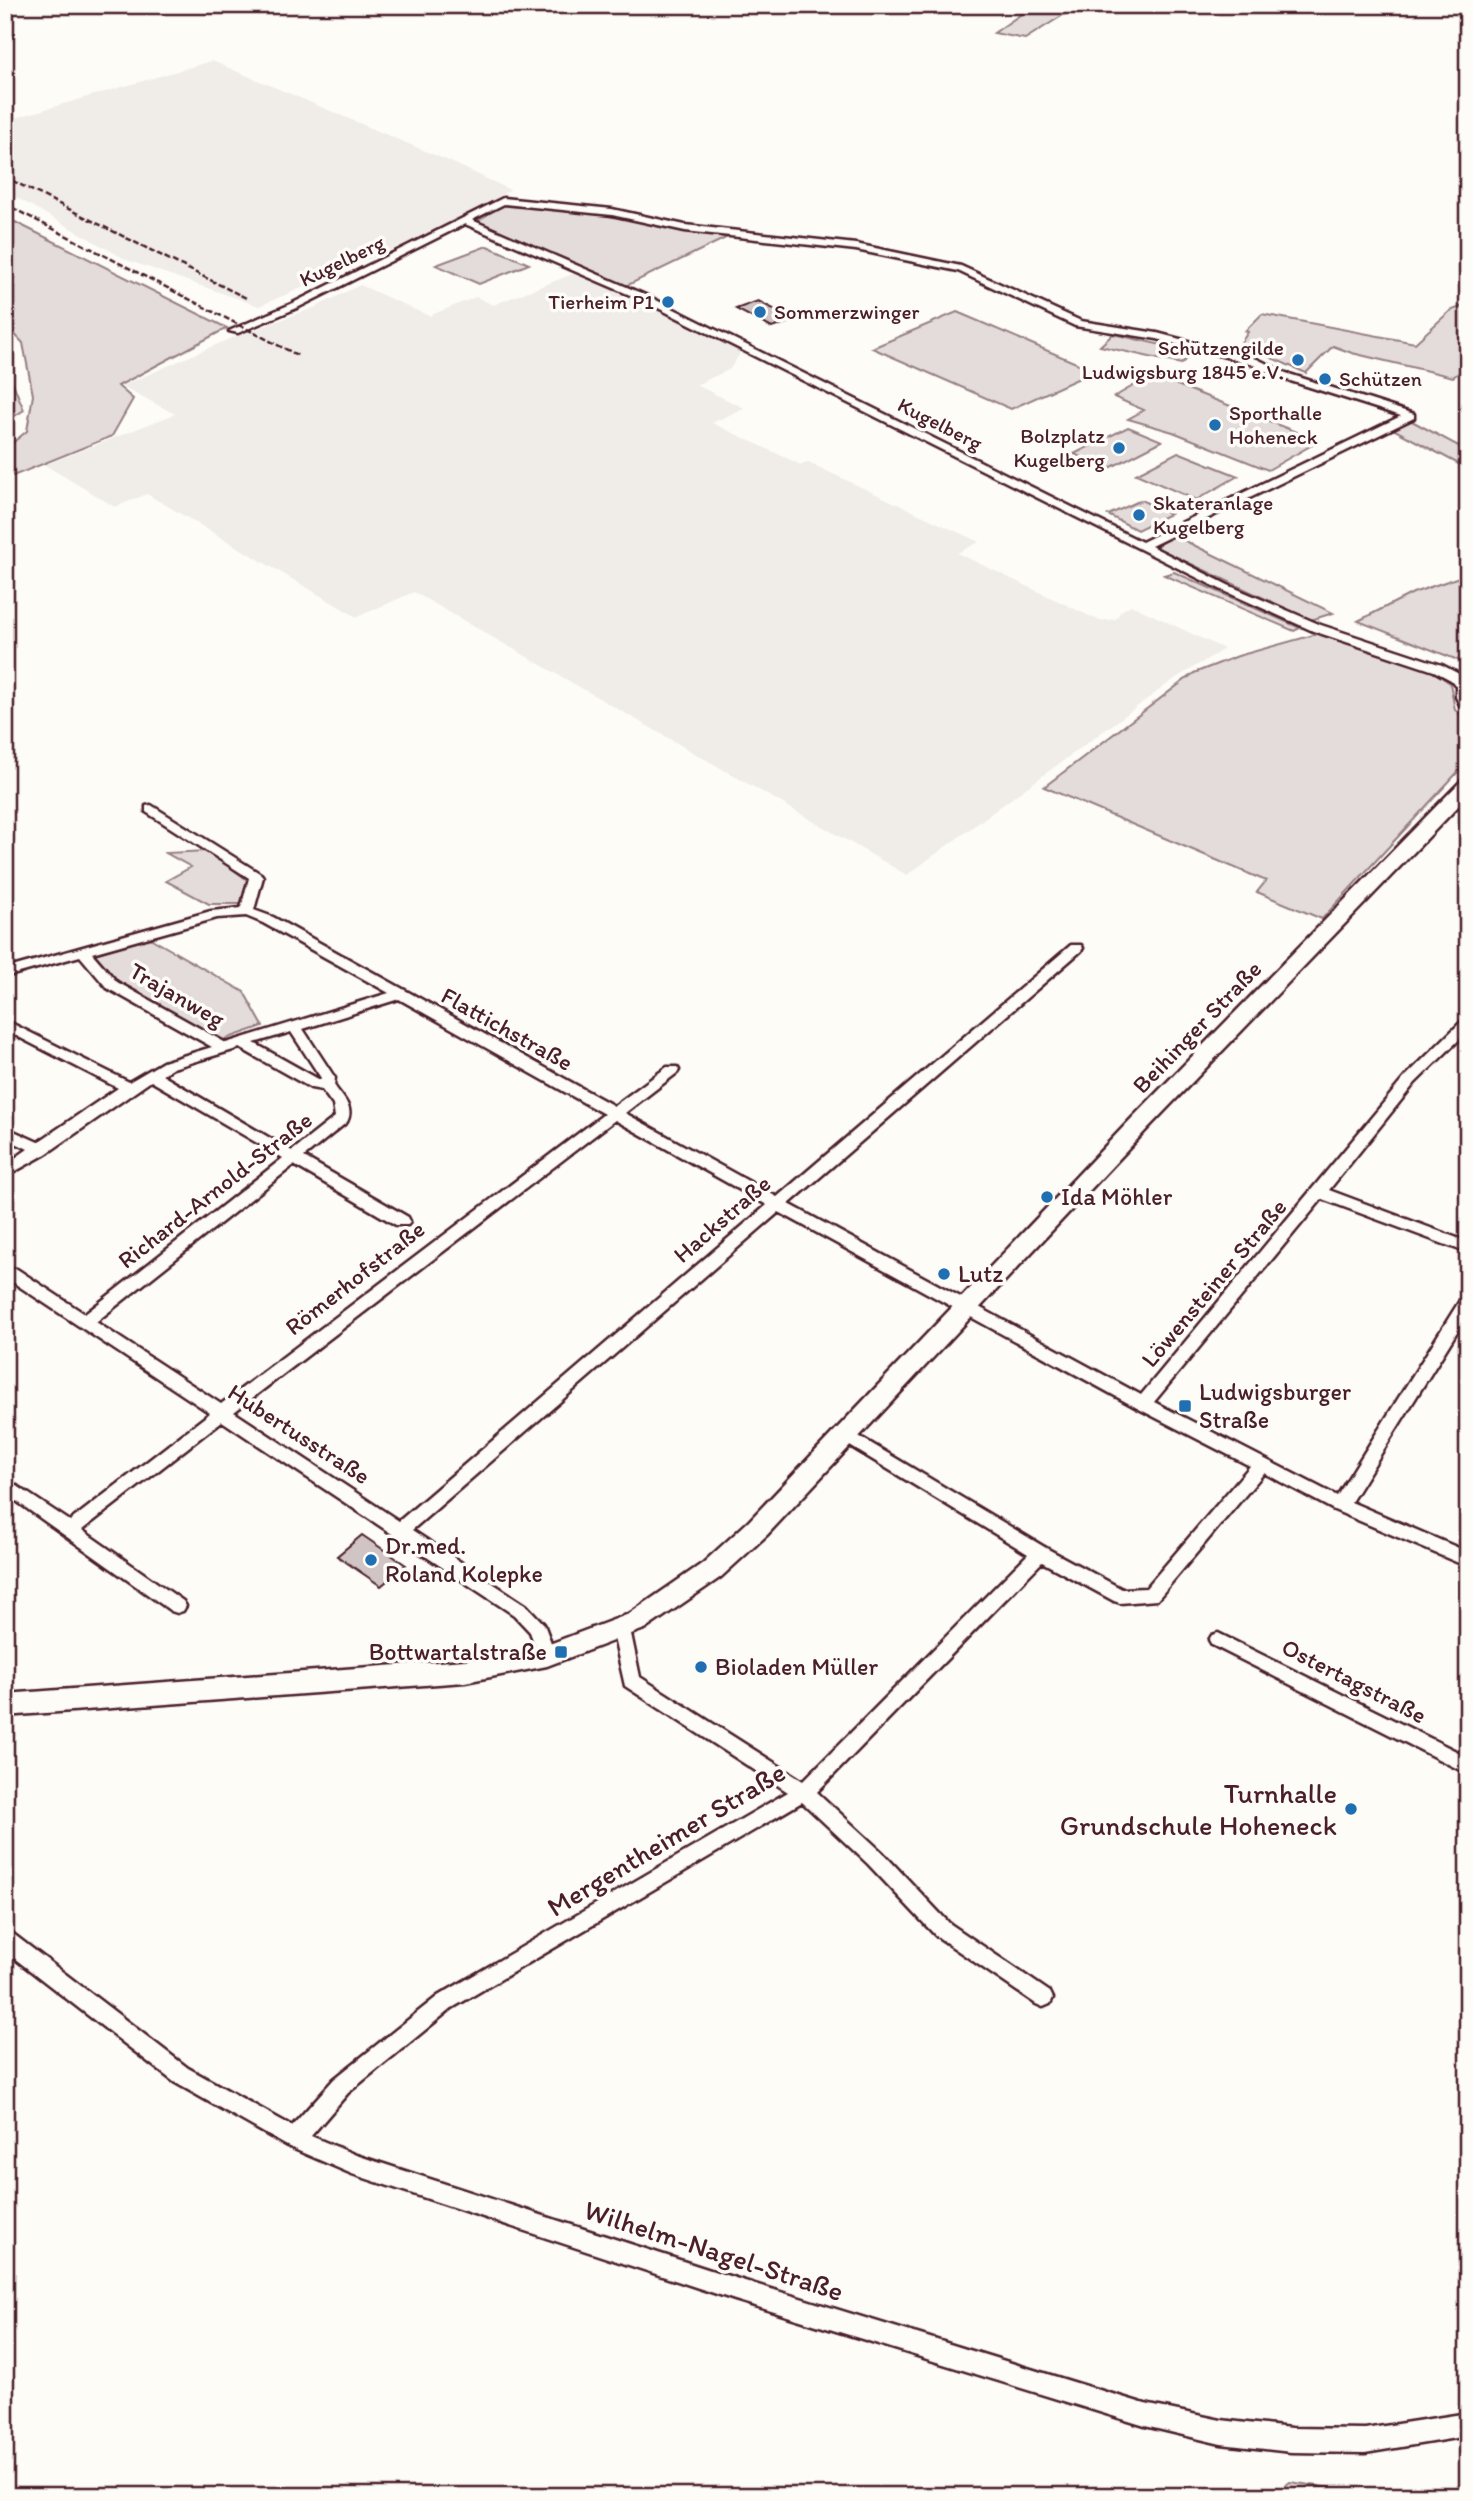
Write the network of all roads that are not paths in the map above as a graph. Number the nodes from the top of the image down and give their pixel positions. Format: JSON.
{"nodes":[{"id":1,"x":466,"y":221,"type":"junction"},
{"id":2,"x":234,"y":331,"type":"dead end"},
{"id":3,"x":1140,"y":547,"type":"junction"},
{"id":4,"x":1468,"y":710,"type":"edge"},
{"id":5,"x":1468,"y":785,"type":"edge"},
{"id":6,"x":151,"y":809,"type":"dead end"},
{"id":7,"x":247,"y":912,"type":"junction"},
{"id":8,"x":1076,"y":948,"type":"dead end"},
{"id":9,"x":83,"y":951,"type":"junction"},
{"id":10,"x":5,"y":973,"type":"edge"},
{"id":11,"x":398,"y":995,"type":"junction"},
{"id":12,"x":1468,"y":1023,"type":"edge"},
{"id":13,"x":5,"y":1024,"type":"edge"},
{"id":14,"x":295,"y":1027,"type":"junction"},
{"id":15,"x":241,"y":1042,"type":"junction"},
{"id":16,"x":223,"y":1047,"type":"junction"},
{"id":17,"x":672,"y":1070,"type":"dead end"},
{"id":18,"x":151,"y":1076,"type":"junction"},
{"id":19,"x":327,"y":1085,"type":"junction"},
{"id":20,"x":129,"y":1088,"type":"junction"},
{"id":21,"x":612,"y":1113,"type":"junction"},
{"id":22,"x":5,"y":1132,"type":"edge"},
{"id":23,"x":41,"y":1150,"type":"junction"},
{"id":24,"x":294,"y":1157,"type":"junction"},
{"id":25,"x":5,"y":1172,"type":"edge"},
{"id":26,"x":1320,"y":1192,"type":"junction"},
{"id":27,"x":777,"y":1204,"type":"junction"},
{"id":28,"x":402,"y":1221,"type":"dead end"},
{"id":29,"x":1468,"y":1248,"type":"edge"},
{"id":30,"x":5,"y":1274,"type":"edge"},
{"id":31,"x":1468,"y":1301,"type":"edge"},
{"id":32,"x":965,"y":1307,"type":"junction"},
{"id":33,"x":85,"y":1322,"type":"junction"},
{"id":34,"x":1143,"y":1404,"type":"junction"},
{"id":35,"x":220,"y":1413,"type":"junction"},
{"id":36,"x":846,"y":1436,"type":"junction"},
{"id":37,"x":1260,"y":1466,"type":"junction"},
{"id":38,"x":5,"y":1483,"type":"edge"},
{"id":39,"x":1340,"y":1505,"type":"junction"},
{"id":40,"x":71,"y":1529,"type":"junction"},
{"id":41,"x":401,"y":1529,"type":"junction"},
{"id":42,"x":1040,"y":1553,"type":"junction"},
{"id":43,"x":1468,"y":1560,"type":"edge"},
{"id":44,"x":177,"y":1606,"type":"dead end"},
{"id":45,"x":621,"y":1629,"type":"junction"},
{"id":46,"x":1218,"y":1640,"type":"dead end"},
{"id":47,"x":547,"y":1656,"type":"junction"},
{"id":48,"x":5,"y":1705,"type":"edge"},
{"id":49,"x":1468,"y":1766,"type":"edge"},
{"id":50,"x":804,"y":1792,"type":"junction"},
{"id":51,"x":5,"y":1939,"type":"edge"},
{"id":52,"x":1042,"y":1998,"type":"dead end"},
{"id":53,"x":295,"y":2139,"type":"junction"},
{"id":54,"x":1468,"y":2424,"type":"edge"}],
"edges":[{"from":1,"to":2,"type":"street","name":"Kugelberg"},
{"from":1,"to":3,"type":"street","name":"Kugelberg"},
{"from":1,"to":3,"type":"street","name":"Kugelberg"},
{"from":3,"to":4,"type":"street","name":"Kugelberg"},
{"from":5,"to":32,"type":"main road","name":"Beihinger Straße"},
{"from":6,"to":7,"type":"street"},
{"from":7,"to":9,"type":"street","name":"Flattichstraße"},
{"from":7,"to":11,"type":"street","name":"Flattichstraße"},
{"from":8,"to":27,"type":"street","name":"Hackstraße"},
{"from":9,"to":10,"type":"street","name":"Flattichstraße"},
{"from":9,"to":16,"type":"street","name":"Trajanweg"},
{"from":11,"to":14,"type":"street"},
{"from":11,"to":21,"type":"street","name":"Flattichstraße"},
{"from":12,"to":26,"type":"street","name":"Löwensteiner Straße"},
{"from":13,"to":20,"type":"street"},
{"from":14,"to":15,"type":"street"},
{"from":14,"to":19,"type":"street","name":"Richard-Arnold-Straße"},
{"from":15,"to":16,"type":"street"},
{"from":15,"to":19,"type":"street","name":"Richard-Arnold-Straße"},
{"from":16,"to":18,"type":"street"},
{"from":17,"to":21,"type":"street","name":"Römerhofstraße"},
{"from":18,"to":20,"type":"street"},
{"from":18,"to":24,"type":"street"},
{"from":19,"to":24,"type":"street","name":"Richard-Arnold-Straße"},
{"from":20,"to":23,"type":"street"},
{"from":21,"to":27,"type":"street","name":"Flattichstraße"},
{"from":21,"to":35,"type":"street","name":"Römerhofstraße"},
{"from":22,"to":23,"type":"street"},
{"from":23,"to":25,"type":"street"},
{"from":24,"to":28,"type":"street"},
{"from":24,"to":33,"type":"street","name":"Richard-Arnold-Straße"},
{"from":26,"to":29,"type":"street","name":"Löwensteiner Straße"},
{"from":26,"to":34,"type":"street","name":"Löwensteiner Straße"},
{"from":27,"to":32,"type":"street","name":"Flattichstraße"},
{"from":27,"to":41,"type":"street","name":"Hackstraße"},
{"from":30,"to":33,"type":"street","name":"Hubertusstraße"},
{"from":31,"to":39,"type":"street"},
{"from":32,"to":34,"type":"street"},
{"from":32,"to":36,"type":"main road"},
{"from":33,"to":35,"type":"street","name":"Hubertusstraße"},
{"from":34,"to":37,"type":"street"},
{"from":35,"to":40,"type":"street","name":"Römerhofstraße"},
{"from":35,"to":41,"type":"street","name":"Hubertusstraße"},
{"from":36,"to":42,"type":"street"},
{"from":36,"to":45,"type":"main road"},
{"from":37,"to":39,"type":"street"},
{"from":37,"to":42,"type":"street"},
{"from":38,"to":40,"type":"street"},
{"from":39,"to":43,"type":"street"},
{"from":40,"to":44,"type":"street"},
{"from":41,"to":47,"type":"street","name":"Hubertusstraße"},
{"from":42,"to":50,"type":"street","name":"Mergentheimer Straße"},
{"from":45,"to":47,"type":"main road"},
{"from":45,"to":50,"type":"street"},
{"from":46,"to":49,"type":"street","name":"Ostertagstraße"},
{"from":47,"to":48,"type":"main road"},
{"from":50,"to":52,"type":"street"},
{"from":50,"to":53,"type":"street","name":"Mergentheimer Straße"},
{"from":51,"to":53,"type":"street","name":"Wilhelm-Nagel-Straße"},
{"from":53,"to":54,"type":"street","name":"Wilhelm-Nagel-Straße"}]}
